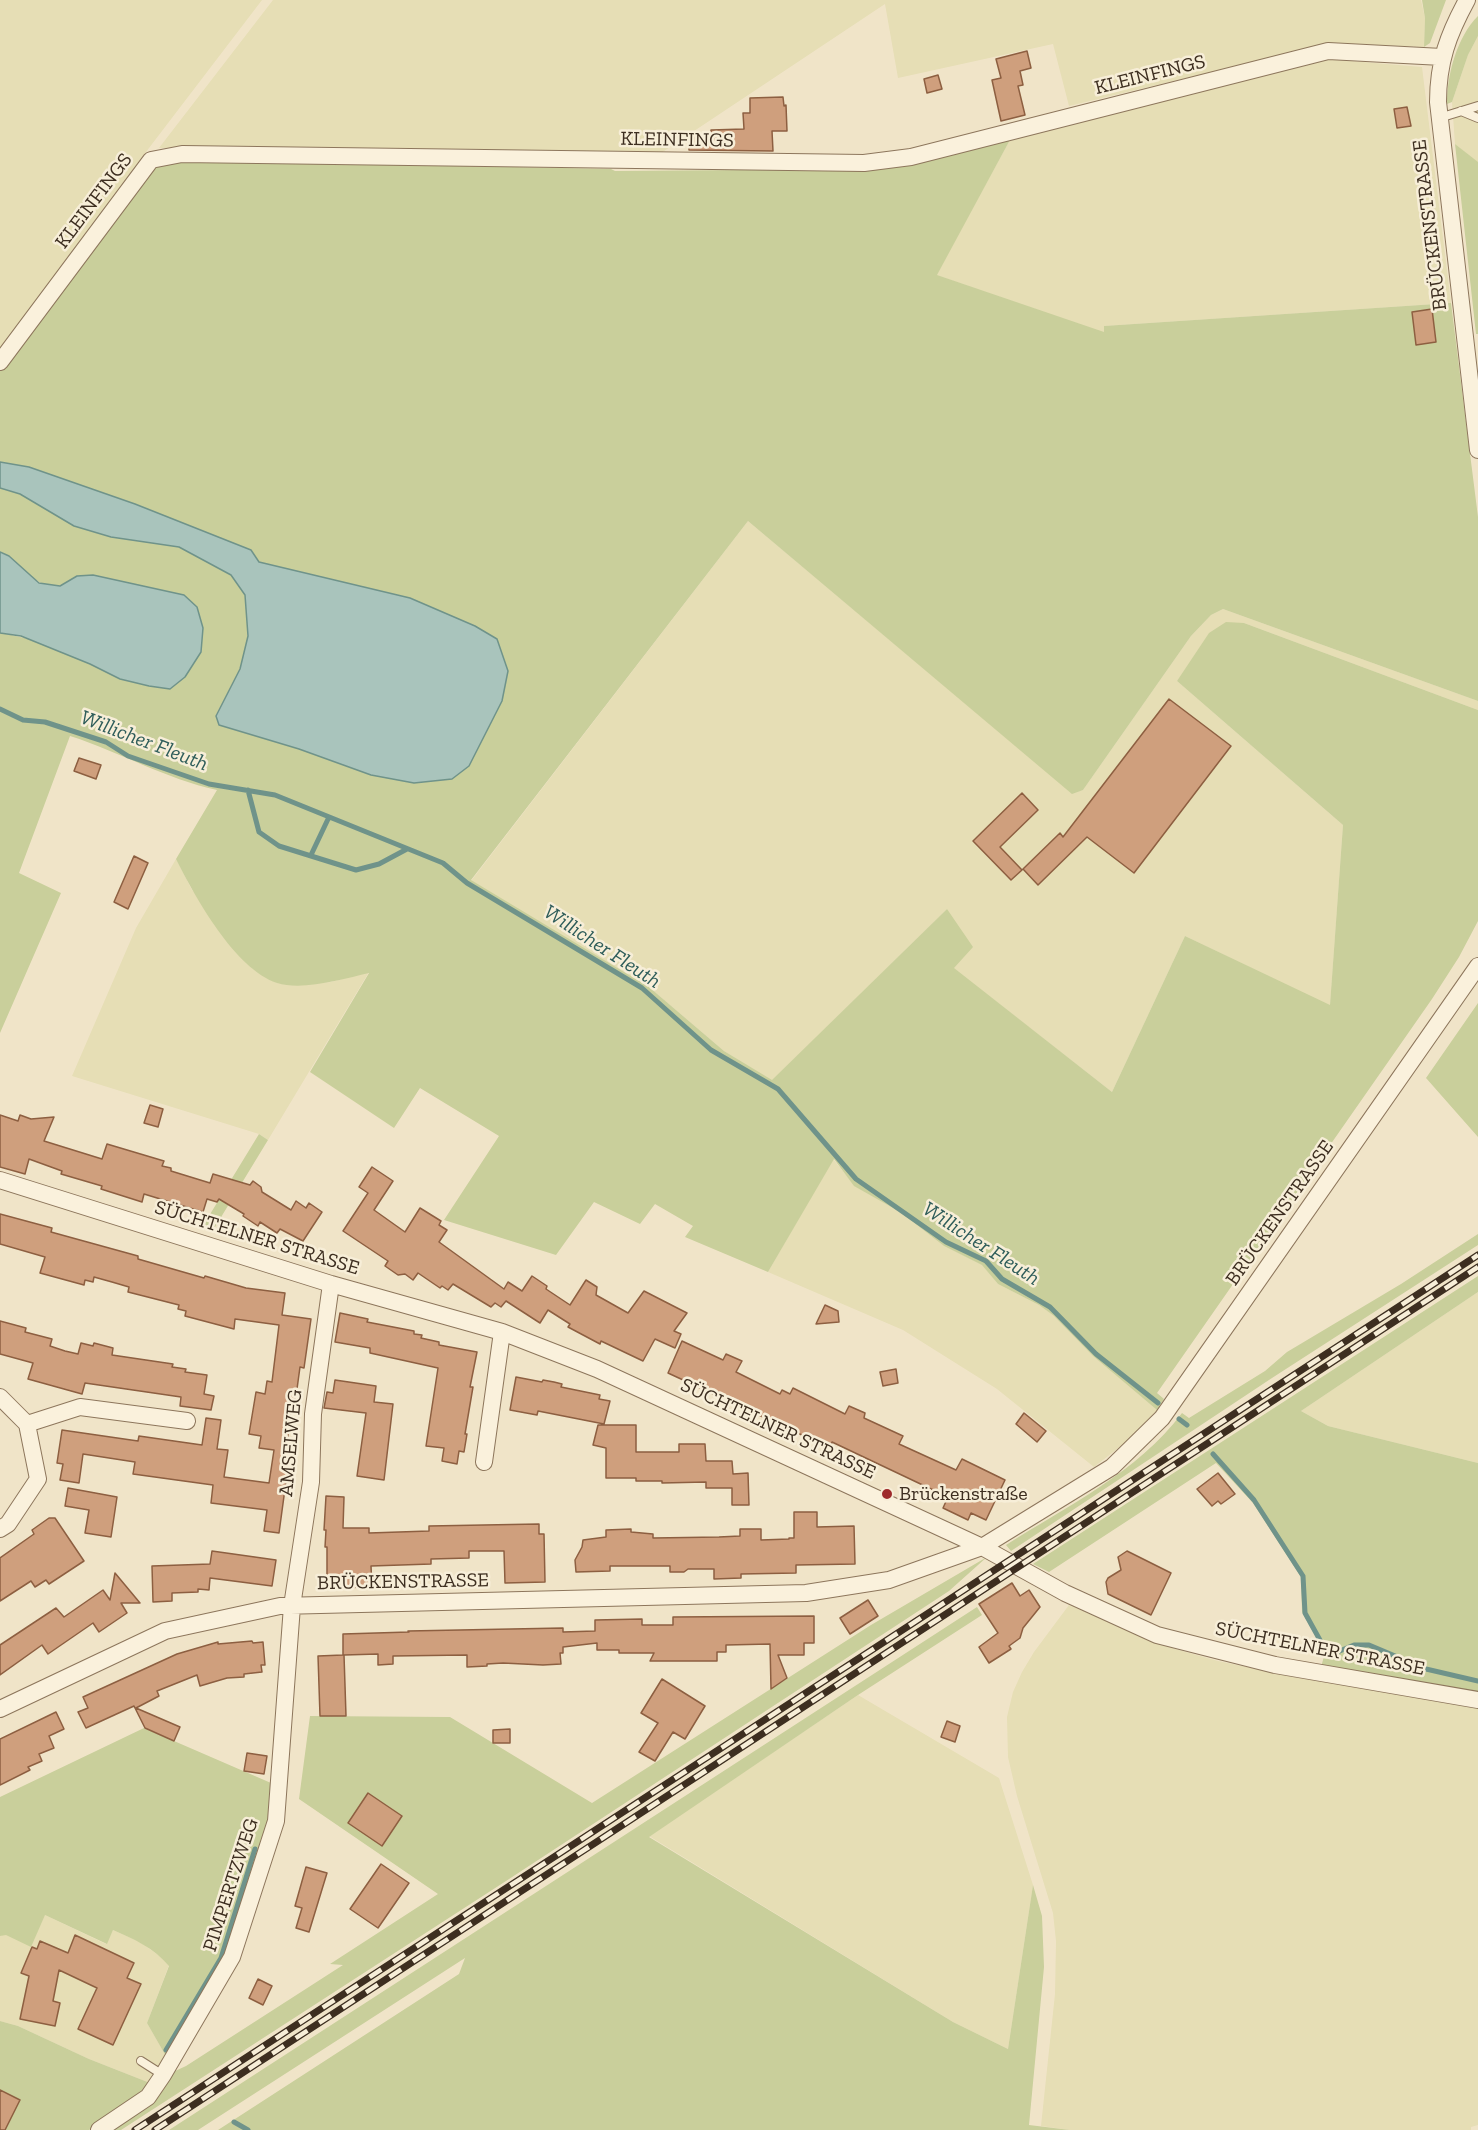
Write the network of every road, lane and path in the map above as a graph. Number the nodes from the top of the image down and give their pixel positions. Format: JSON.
{"nodes":[{"id":1,"x":1467,"y":0,"type":"edge"},
{"id":2,"x":1442,"y":57,"type":"junction"},
{"id":3,"x":1478,"y":106,"type":"edge"},
{"id":4,"x":1461,"y":111,"type":"junction"},
{"id":5,"x":1478,"y":117,"type":"edge"},
{"id":6,"x":1439,"y":118,"type":"junction"},
{"id":7,"x":1472,"y":352,"type":"edge"},
{"id":8,"x":0,"y":362,"type":"edge"},
{"id":9,"x":1478,"y":450,"type":"edge"},
{"id":10,"x":1478,"y":966,"type":"edge"},
{"id":11,"x":0,"y":1180,"type":"edge"},
{"id":12,"x":331,"y":1284,"type":"junction"},
{"id":13,"x":502,"y":1332,"type":"junction"},
{"id":14,"x":0,"y":1397,"type":"edge"},
{"id":15,"x":187,"y":1422,"type":"dead end"},
{"id":16,"x":27,"y":1424,"type":"junction"},
{"id":17,"x":484,"y":1462,"type":"dead end"},
{"id":18,"x":0,"y":1529,"type":"edge"},
{"id":19,"x":982,"y":1547,"type":"junction"},
{"id":20,"x":292,"y":1606,"type":"junction"},
{"id":21,"x":1478,"y":1700,"type":"edge"},
{"id":22,"x":0,"y":1709,"type":"edge"},
{"id":23,"x":141,"y":2061,"type":"dead end"},
{"id":24,"x":163,"y":2075,"type":"junction"},
{"id":25,"x":99,"y":2130,"type":"edge"}],
"edges":[{"from":1,"to":2,"type":"street","name":"BRÜCKENSTRASSE"},
{"from":2,"to":6,"type":"street","name":"BRÜCKENSTRASSE"},
{"from":2,"to":8,"type":"street","name":"KLEINFINGS"},
{"from":3,"to":4,"type":"lane"},
{"from":4,"to":5,"type":"lane"},
{"from":4,"to":6,"type":"lane"},
{"from":6,"to":7,"type":"street","name":"BRÜCKENSTRASSE"},
{"from":7,"to":9,"type":"street","name":"BRÜCKENSTRASSE"},
{"from":10,"to":19,"type":"street","name":"BRÜCKENSTRASSE"},
{"from":11,"to":12,"type":"street","name":"SÜCHTELNER STRASSE"},
{"from":12,"to":13,"type":"street","name":"SÜCHTELNER STRASSE"},
{"from":12,"to":20,"type":"street","name":"AMSELWEG"},
{"from":13,"to":17,"type":"street"},
{"from":13,"to":19,"type":"street","name":"SÜCHTELNER STRASSE"},
{"from":14,"to":16,"type":"street"},
{"from":15,"to":16,"type":"street"},
{"from":16,"to":18,"type":"street"},
{"from":19,"to":20,"type":"street","name":"BRÜCKENSTRASSE"},
{"from":19,"to":21,"type":"street","name":"SÜCHTELNER STRASSE"},
{"from":20,"to":22,"type":"street","name":"BRÜCKENSTRASSE"},
{"from":20,"to":24,"type":"street","name":"PIMPERTZWEG"},
{"from":23,"to":24,"type":"lane"},
{"from":24,"to":25,"type":"street","name":"PIMPERTZWEG"}]}
